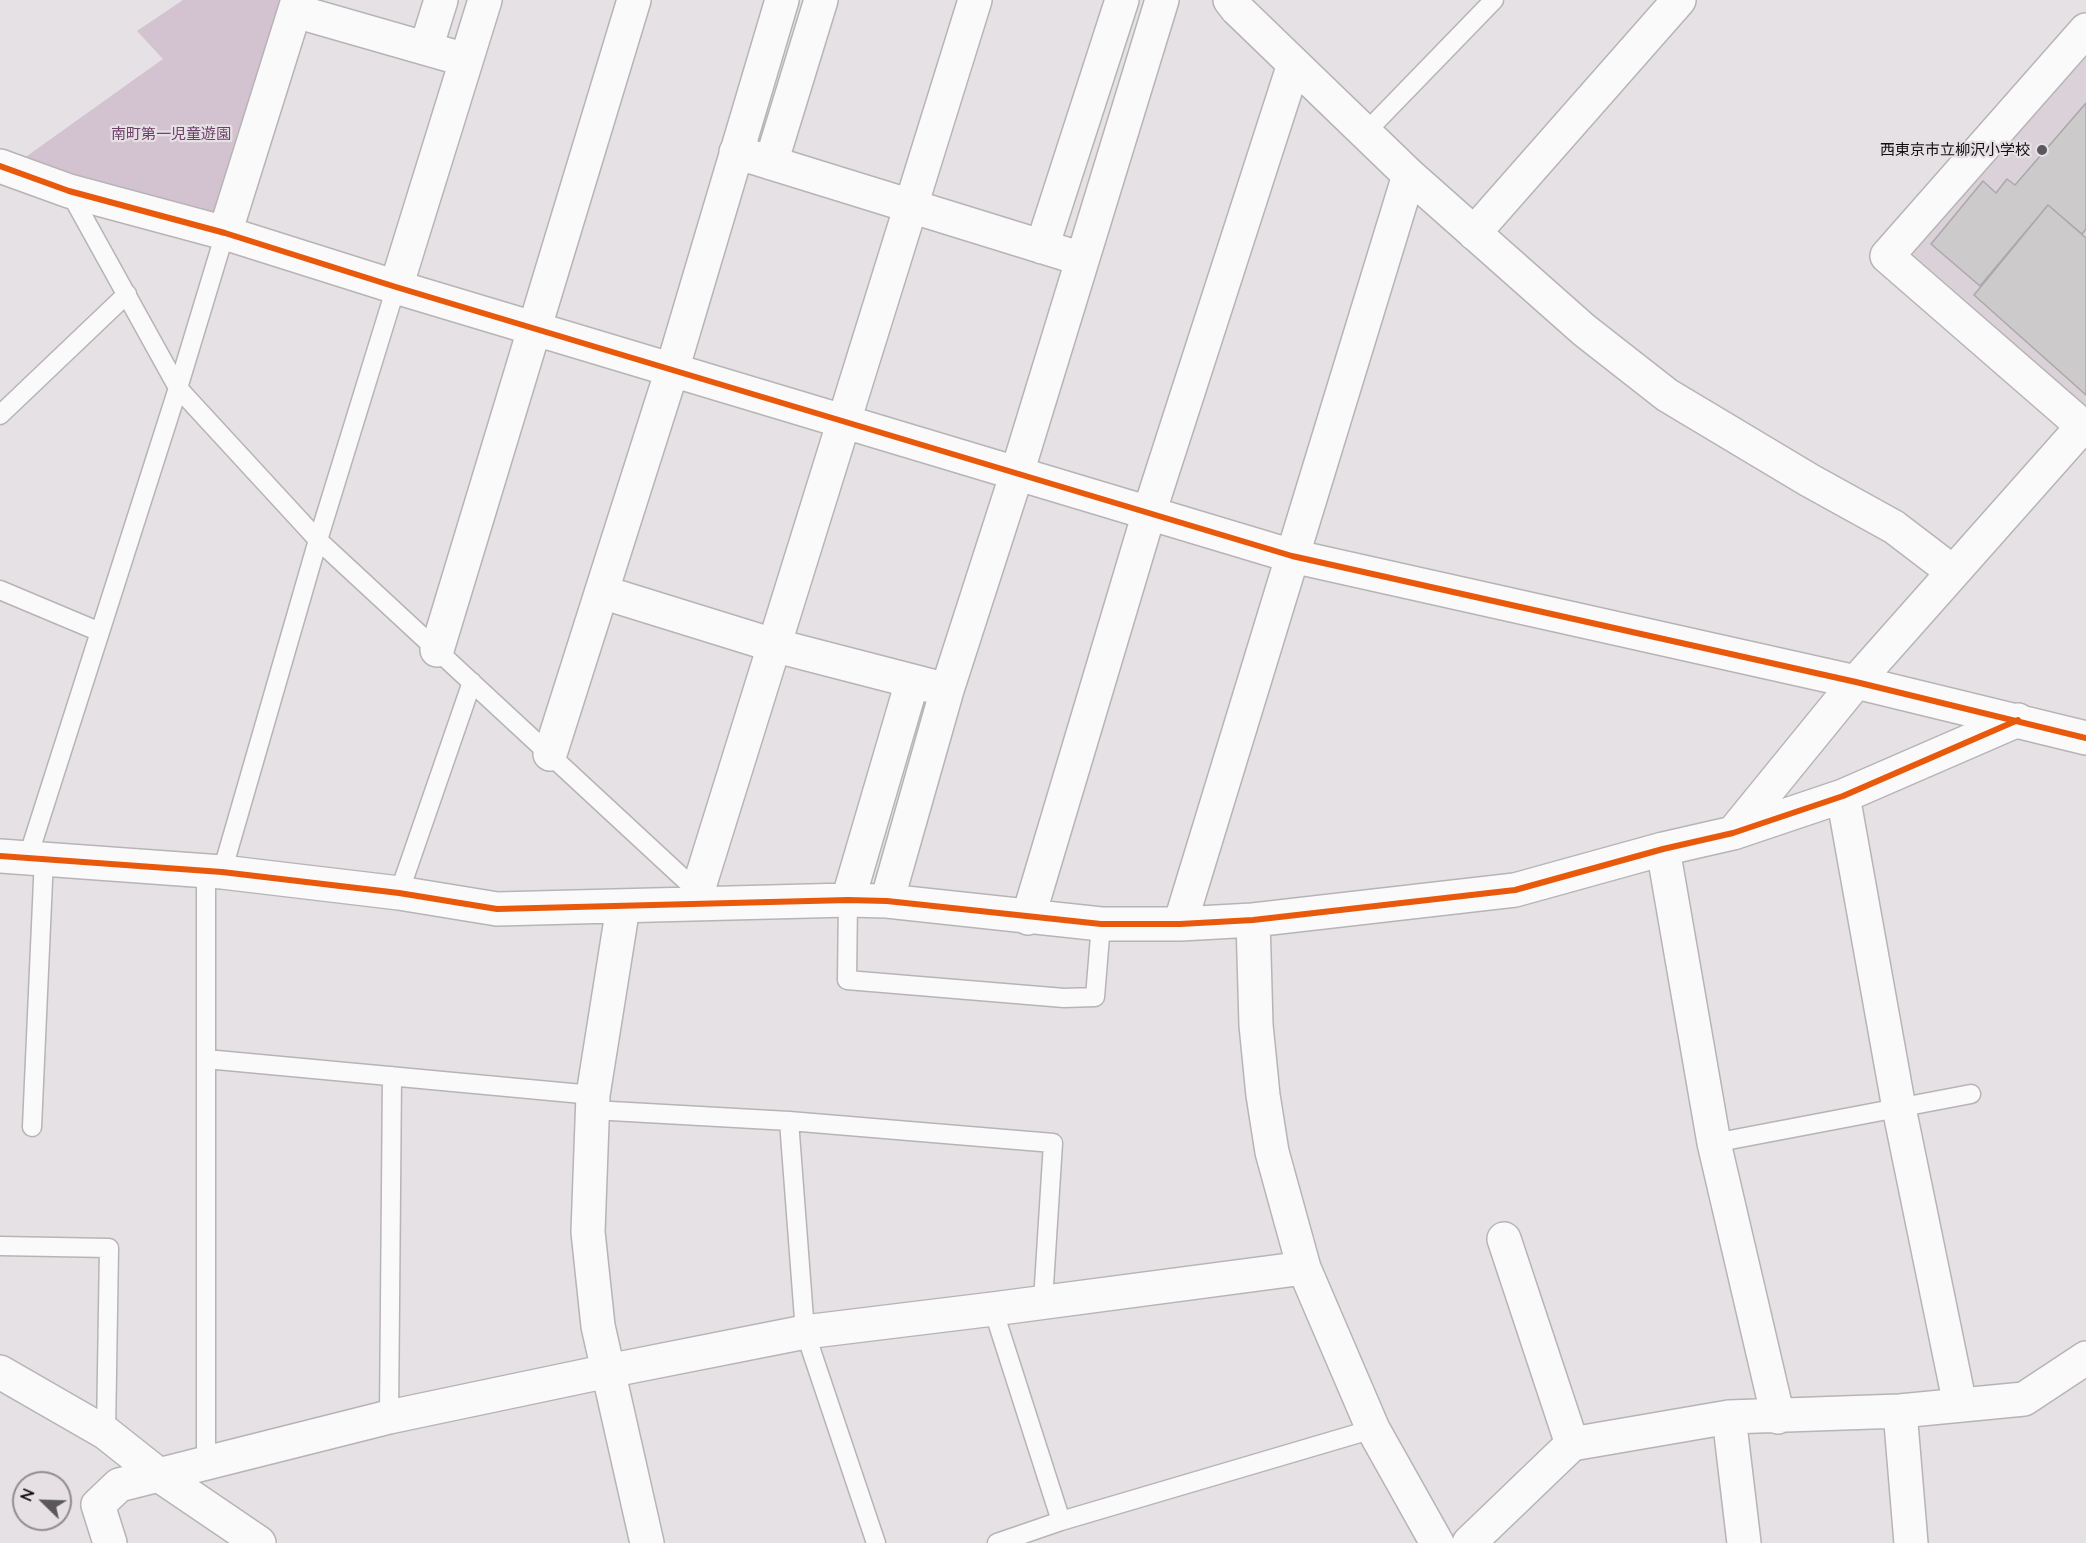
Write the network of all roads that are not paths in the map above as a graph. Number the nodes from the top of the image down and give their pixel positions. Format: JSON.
{"nodes":[{"id":1,"x":441,"y":0,"type":"edge"},
{"id":2,"x":485,"y":0,"type":"edge"},
{"id":3,"x":634,"y":0,"type":"edge"},
{"id":4,"x":782,"y":0,"type":"edge"},
{"id":5,"x":821,"y":0,"type":"edge"},
{"id":6,"x":975,"y":0,"type":"edge"},
{"id":7,"x":1122,"y":0,"type":"edge"},
{"id":8,"x":1162,"y":0,"type":"edge"},
{"id":9,"x":1494,"y":0,"type":"edge"},
{"id":10,"x":1679,"y":0,"type":"edge"},
{"id":11,"x":1238,"y":3,"type":"edge"},
{"id":12,"x":296,"y":5,"type":"edge"},
{"id":13,"x":2086,"y":30,"type":"edge"},
{"id":14,"x":426,"y":48,"type":"junction"},
{"id":15,"x":466,"y":60,"type":"junction"},
{"id":16,"x":1294,"y":64,"type":"junction"},
{"id":17,"x":1365,"y":133,"type":"junction"},
{"id":18,"x":736,"y":152,"type":"junction"},
{"id":19,"x":771,"y":163,"type":"junction"},
{"id":20,"x":0,"y":166,"type":"edge"},
{"id":21,"x":1408,"y":175,"type":"junction"},
{"id":22,"x":69,"y":191,"type":"junction"},
{"id":23,"x":910,"y":206,"type":"junction"},
{"id":24,"x":225,"y":233,"type":"junction"},
{"id":25,"x":1474,"y":233,"type":"junction"},
{"id":26,"x":1042,"y":247,"type":"junction"},
{"id":27,"x":1082,"y":260,"type":"junction"},
{"id":28,"x":396,"y":287,"type":"junction"},
{"id":29,"x":126,"y":294,"type":"junction"},
{"id":30,"x":535,"y":328,"type":"junction"},
{"id":31,"x":672,"y":370,"type":"junction"},
{"id":32,"x":178,"y":388,"type":"junction"},
{"id":33,"x":0,"y":416,"type":"edge"},
{"id":34,"x":844,"y":420,"type":"junction"},
{"id":35,"x":2084,"y":428,"type":"edge"},
{"id":36,"x":1017,"y":472,"type":"junction"},
{"id":37,"x":1149,"y":513,"type":"junction"},
{"id":38,"x":318,"y":540,"type":"junction"},
{"id":39,"x":1292,"y":556,"type":"junction"},
{"id":40,"x":1953,"y":572,"type":"junction"},
{"id":41,"x":0,"y":590,"type":"edge"},
{"id":42,"x":602,"y":592,"type":"junction"},
{"id":43,"x":100,"y":633,"type":"junction"},
{"id":44,"x":773,"y":645,"type":"junction"},
{"id":45,"x":437,"y":650,"type":"junction"},
{"id":46,"x":472,"y":682,"type":"junction"},
{"id":47,"x":912,"y":682,"type":"junction"},
{"id":48,"x":1856,"y":682,"type":"junction"},
{"id":49,"x":947,"y":690,"type":"junction"},
{"id":50,"x":2018,"y":720,"type":"junction"},
{"id":51,"x":2086,"y":738,"type":"edge"},
{"id":52,"x":550,"y":754,"type":"junction"},
{"id":53,"x":1843,"y":796,"type":"junction"},
{"id":54,"x":1733,"y":833,"type":"junction"},
{"id":55,"x":1663,"y":849,"type":"junction"},
{"id":56,"x":24,"y":857,"type":"edge"},
{"id":57,"x":214,"y":871,"type":"junction"},
{"id":58,"x":399,"y":893,"type":"junction"},
{"id":59,"x":695,"y":897,"type":"junction"},
{"id":60,"x":848,"y":900,"type":"junction"},
{"id":61,"x":887,"y":902,"type":"junction"},
{"id":62,"x":623,"y":907,"type":"junction"},
{"id":63,"x":1028,"y":918,"type":"junction"},
{"id":64,"x":1253,"y":920,"type":"junction"},
{"id":65,"x":1101,"y":924,"type":"junction"},
{"id":66,"x":1180,"y":924,"type":"junction"},
{"id":67,"x":206,"y":1059,"type":"junction"},
{"id":68,"x":392,"y":1076,"type":"junction"},
{"id":69,"x":1971,"y":1094,"type":"dead end"},
{"id":70,"x":593,"y":1103,"type":"junction"},
{"id":71,"x":1899,"y":1108,"type":"junction"},
{"id":72,"x":789,"y":1121,"type":"junction"},
{"id":73,"x":32,"y":1127,"type":"dead end"},
{"id":74,"x":1714,"y":1143,"type":"junction"},
{"id":75,"x":1504,"y":1239,"type":"dead end"},
{"id":76,"x":0,"y":1246,"type":"edge"},
{"id":77,"x":1304,"y":1268,"type":"junction"},
{"id":78,"x":1043,"y":1301,"type":"junction"},
{"id":79,"x":993,"y":1309,"type":"junction"},
{"id":80,"x":805,"y":1332,"type":"junction"},
{"id":81,"x":2086,"y":1358,"type":"edge"},
{"id":82,"x":608,"y":1371,"type":"junction"},
{"id":83,"x":0,"y":1372,"type":"edge"},
{"id":84,"x":1960,"y":1405,"type":"junction"},
{"id":85,"x":1900,"y":1411,"type":"junction"},
{"id":86,"x":389,"y":1417,"type":"junction"},
{"id":87,"x":1729,"y":1417,"type":"junction"},
{"id":88,"x":1778,"y":1417,"type":"junction"},
{"id":89,"x":1373,"y":1429,"type":"junction"},
{"id":90,"x":106,"y":1433,"type":"junction"},
{"id":91,"x":1572,"y":1444,"type":"junction"},
{"id":92,"x":206,"y":1464,"type":"junction"},
{"id":93,"x":159,"y":1475,"type":"junction"},
{"id":94,"x":1060,"y":1521,"type":"junction"},
{"id":95,"x":110,"y":1543,"type":"edge"},
{"id":96,"x":259,"y":1543,"type":"edge"},
{"id":97,"x":647,"y":1543,"type":"edge"},
{"id":98,"x":876,"y":1543,"type":"edge"},
{"id":99,"x":997,"y":1543,"type":"edge"},
{"id":100,"x":1437,"y":1543,"type":"edge"},
{"id":101,"x":1469,"y":1543,"type":"edge"},
{"id":102,"x":1744,"y":1543,"type":"edge"},
{"id":103,"x":1911,"y":1543,"type":"edge"}],
"edges":[{"from":1,"to":14,"type":"street"},
{"from":2,"to":15,"type":"street"},
{"from":3,"to":30,"type":"street"},
{"from":4,"to":18,"type":"street"},
{"from":5,"to":19,"type":"street"},
{"from":6,"to":23,"type":"street"},
{"from":7,"to":26,"type":"street"},
{"from":8,"to":27,"type":"street"},
{"from":9,"to":17,"type":"lane"},
{"from":10,"to":25,"type":"street"},
{"from":11,"to":16,"type":"street"},
{"from":12,"to":14,"type":"street"},
{"from":12,"to":24,"type":"street"},
{"from":13,"to":35,"type":"street"},
{"from":14,"to":15,"type":"street"},
{"from":15,"to":28,"type":"street"},
{"from":16,"to":17,"type":"street"},
{"from":16,"to":37,"type":"street"},
{"from":17,"to":21,"type":"street"},
{"from":18,"to":19,"type":"street"},
{"from":18,"to":31,"type":"street"},
{"from":19,"to":23,"type":"street"},
{"from":20,"to":22,"type":"street"},
{"from":21,"to":25,"type":"street"},
{"from":21,"to":39,"type":"street"},
{"from":22,"to":24,"type":"street"},
{"from":22,"to":29,"type":"lane"},
{"from":23,"to":26,"type":"street"},
{"from":23,"to":34,"type":"street"},
{"from":24,"to":28,"type":"street"},
{"from":24,"to":32,"type":"lane"},
{"from":25,"to":40,"type":"street"},
{"from":26,"to":27,"type":"street"},
{"from":27,"to":36,"type":"street"},
{"from":28,"to":30,"type":"street"},
{"from":28,"to":38,"type":"lane"},
{"from":29,"to":32,"type":"lane"},
{"from":29,"to":33,"type":"lane"},
{"from":30,"to":31,"type":"street"},
{"from":30,"to":45,"type":"street"},
{"from":31,"to":34,"type":"street"},
{"from":31,"to":42,"type":"street"},
{"from":32,"to":38,"type":"lane"},
{"from":32,"to":43,"type":"lane"},
{"from":34,"to":36,"type":"street"},
{"from":34,"to":44,"type":"street"},
{"from":35,"to":40,"type":"street"},
{"from":36,"to":37,"type":"street"},
{"from":36,"to":49,"type":"street"},
{"from":37,"to":39,"type":"street"},
{"from":37,"to":63,"type":"street"},
{"from":38,"to":45,"type":"lane"},
{"from":38,"to":57,"type":"lane"},
{"from":39,"to":48,"type":"street"},
{"from":39,"to":66,"type":"street"},
{"from":40,"to":48,"type":"street"},
{"from":41,"to":43,"type":"lane"},
{"from":42,"to":44,"type":"street"},
{"from":42,"to":52,"type":"street"},
{"from":43,"to":56,"type":"lane"},
{"from":44,"to":47,"type":"street"},
{"from":44,"to":59,"type":"street"},
{"from":45,"to":46,"type":"lane"},
{"from":46,"to":52,"type":"lane"},
{"from":46,"to":58,"type":"lane"},
{"from":47,"to":49,"type":"street"},
{"from":47,"to":60,"type":"street"},
{"from":48,"to":50,"type":"street"},
{"from":48,"to":54,"type":"street"},
{"from":49,"to":61,"type":"street"},
{"from":50,"to":51,"type":"street"},
{"from":50,"to":53,"type":"street"},
{"from":52,"to":59,"type":"lane"},
{"from":53,"to":54,"type":"street"},
{"from":53,"to":71,"type":"street"},
{"from":54,"to":55,"type":"street"},
{"from":55,"to":64,"type":"street"},
{"from":55,"to":74,"type":"street"},
{"from":56,"to":57,"type":"street"},
{"from":56,"to":73,"type":"lane"},
{"from":57,"to":58,"type":"street"},
{"from":57,"to":67,"type":"lane"},
{"from":58,"to":62,"type":"street"},
{"from":59,"to":60,"type":"street"},
{"from":59,"to":62,"type":"street"},
{"from":60,"to":61,"type":"street"},
{"from":60,"to":65,"type":"lane"},
{"from":61,"to":63,"type":"street"},
{"from":62,"to":70,"type":"street"},
{"from":63,"to":65,"type":"street"},
{"from":64,"to":66,"type":"street"},
{"from":64,"to":77,"type":"street"},
{"from":65,"to":66,"type":"street"},
{"from":67,"to":68,"type":"lane"},
{"from":67,"to":92,"type":"lane"},
{"from":68,"to":70,"type":"lane"},
{"from":68,"to":86,"type":"lane"},
{"from":69,"to":71,"type":"lane"},
{"from":70,"to":72,"type":"lane"},
{"from":70,"to":82,"type":"street"},
{"from":71,"to":74,"type":"lane"},
{"from":71,"to":84,"type":"street"},
{"from":72,"to":78,"type":"lane"},
{"from":72,"to":80,"type":"lane"},
{"from":74,"to":88,"type":"street"},
{"from":75,"to":91,"type":"street"},
{"from":76,"to":90,"type":"lane"},
{"from":77,"to":78,"type":"street"},
{"from":77,"to":89,"type":"street"},
{"from":78,"to":79,"type":"street"},
{"from":79,"to":80,"type":"street"},
{"from":79,"to":94,"type":"lane"},
{"from":80,"to":82,"type":"street"},
{"from":80,"to":98,"type":"lane"},
{"from":81,"to":84,"type":"street"},
{"from":82,"to":86,"type":"street"},
{"from":82,"to":97,"type":"street"},
{"from":83,"to":90,"type":"street"},
{"from":84,"to":85,"type":"street"},
{"from":85,"to":88,"type":"street"},
{"from":85,"to":103,"type":"street"},
{"from":86,"to":92,"type":"street"},
{"from":87,"to":88,"type":"street"},
{"from":87,"to":91,"type":"street"},
{"from":87,"to":102,"type":"street"},
{"from":89,"to":94,"type":"lane"},
{"from":89,"to":100,"type":"street"},
{"from":90,"to":93,"type":"street"},
{"from":91,"to":101,"type":"street"},
{"from":92,"to":93,"type":"street"},
{"from":93,"to":95,"type":"street"},
{"from":93,"to":96,"type":"street"},
{"from":94,"to":99,"type":"lane"}]}
